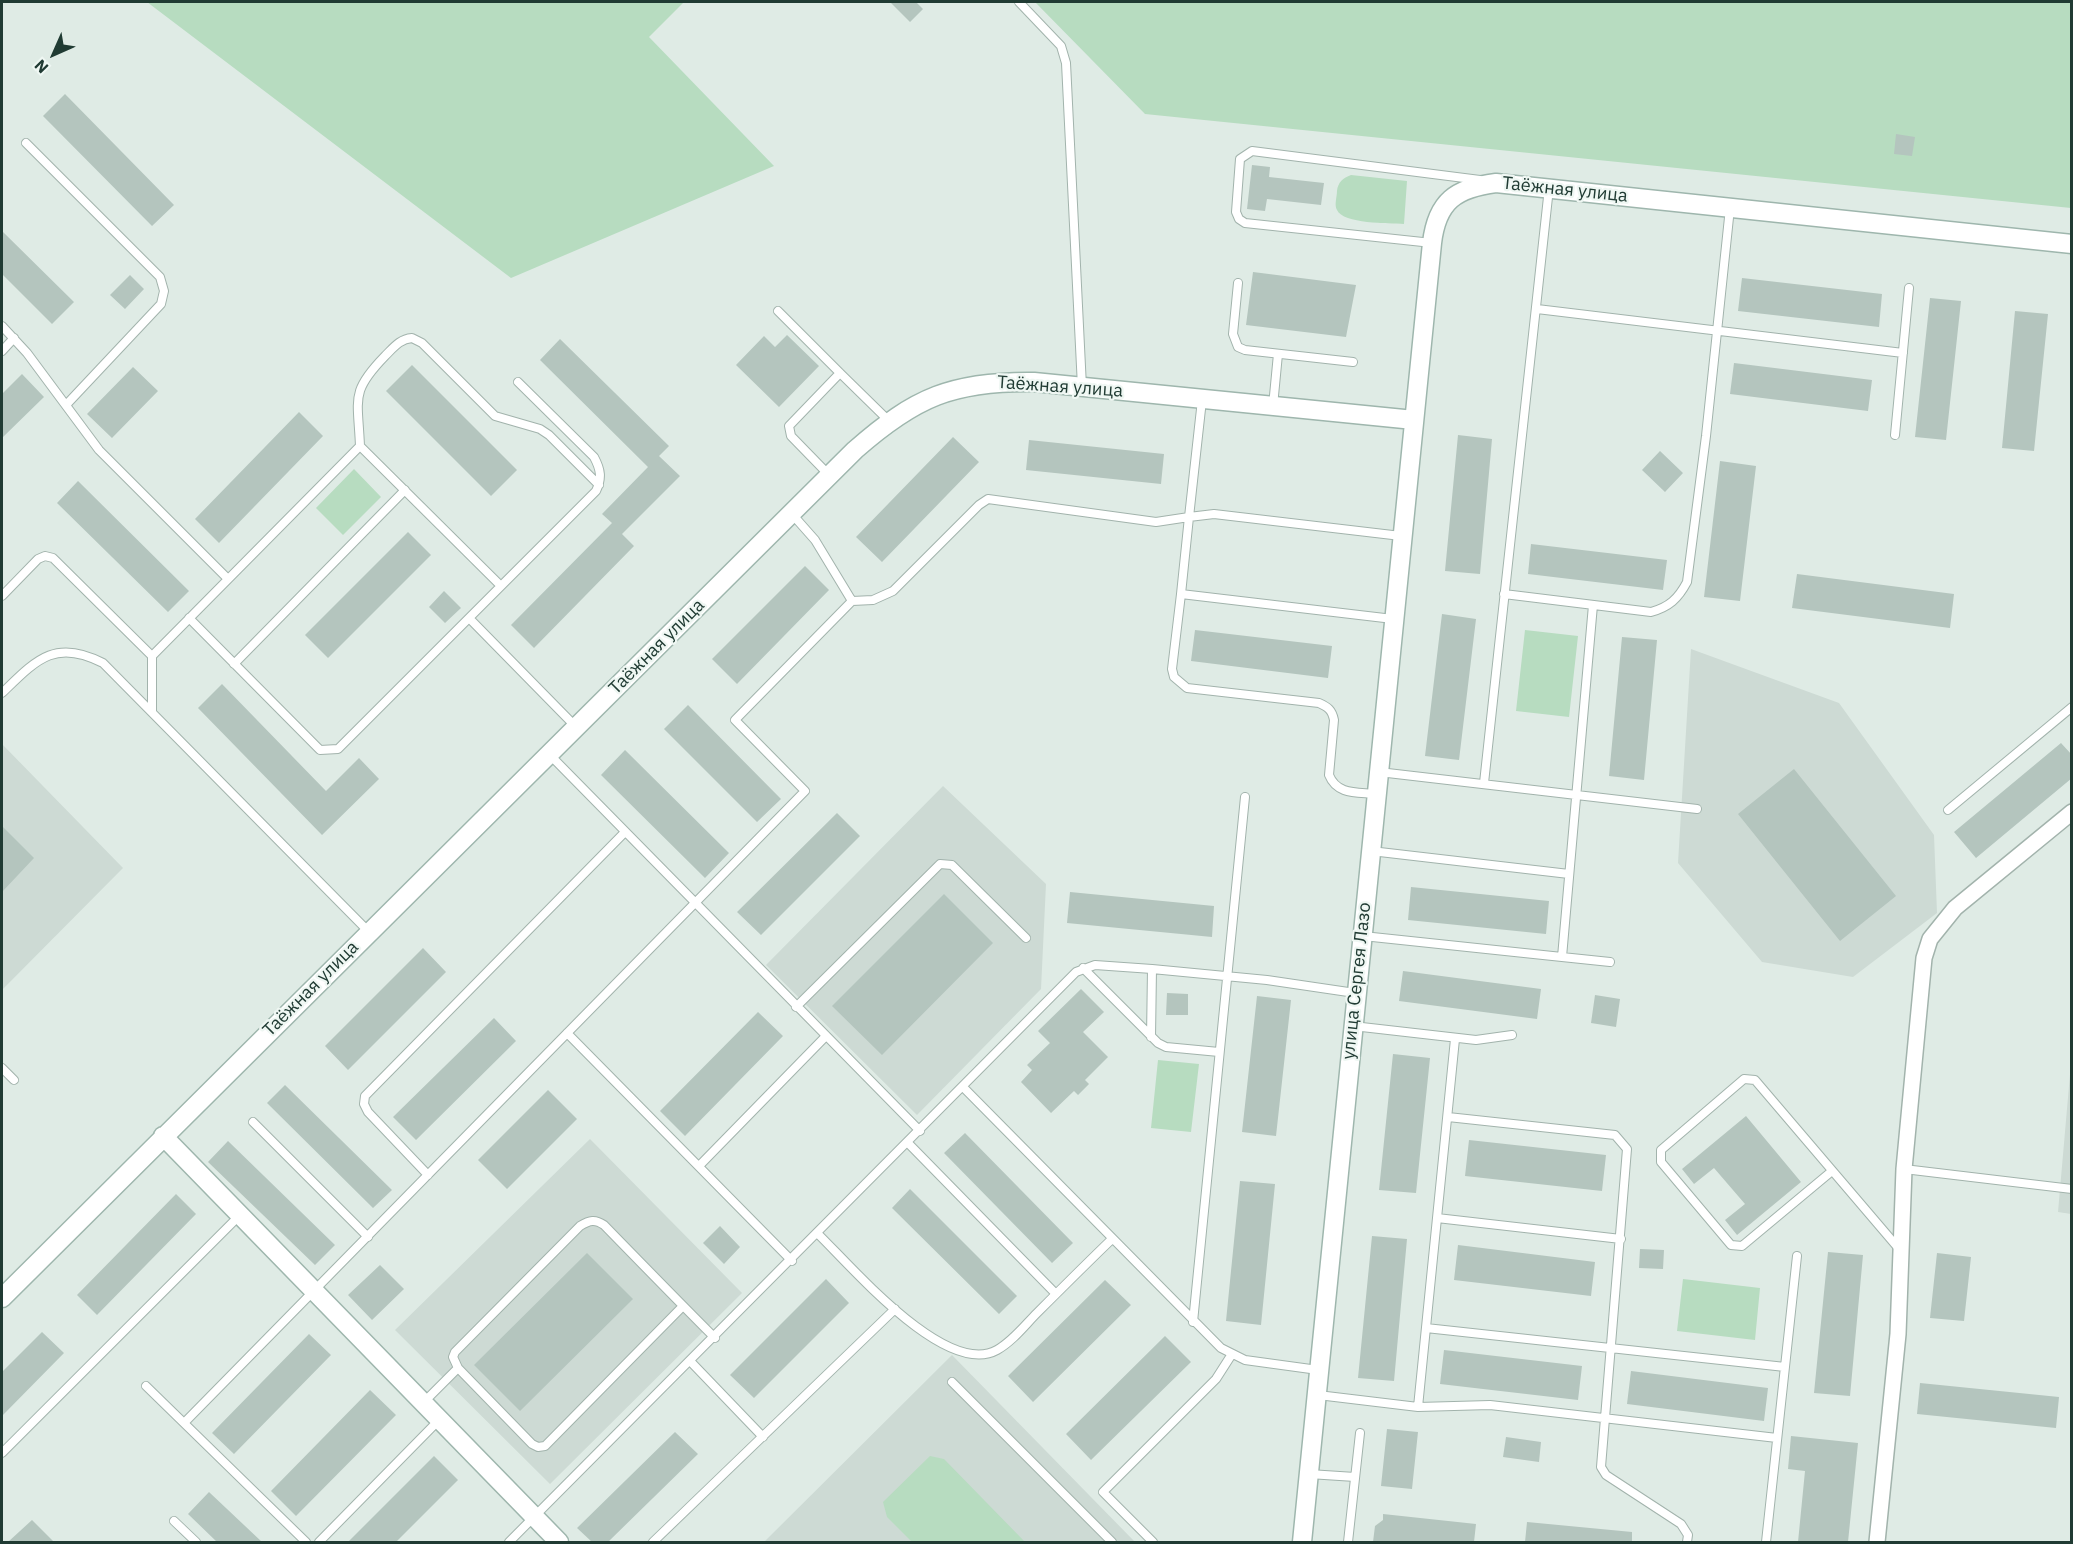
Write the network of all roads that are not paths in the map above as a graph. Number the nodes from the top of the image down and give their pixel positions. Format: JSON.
{"nodes":[{"id":1,"x":1019,"y":2,"type":"edge"},
{"id":2,"x":26,"y":142,"type":"dead end"},
{"id":3,"x":1496,"y":183,"type":"junction"},
{"id":4,"x":1549,"y":188,"type":"junction"},
{"id":5,"x":1730,"y":207,"type":"junction"},
{"id":6,"x":1432,"y":243,"type":"junction"},
{"id":7,"x":2072,"y":244,"type":"edge"},
{"id":8,"x":1238,"y":283,"type":"dead end"},
{"id":9,"x":1909,"y":288,"type":"dead end"},
{"id":10,"x":1537,"y":309,"type":"junction"},
{"id":11,"x":778,"y":311,"type":"dead end"},
{"id":12,"x":2,"y":326,"type":"edge"},
{"id":13,"x":1718,"y":329,"type":"junction"},
{"id":14,"x":14,"y":338,"type":"junction"},
{"id":15,"x":2,"y":351,"type":"edge"},
{"id":16,"x":1903,"y":353,"type":"junction"},
{"id":17,"x":1278,"y":354,"type":"junction"},
{"id":18,"x":1353,"y":362,"type":"dead end"},
{"id":19,"x":840,"y":373,"type":"junction"},
{"id":20,"x":518,"y":382,"type":"dead end"},
{"id":21,"x":1082,"y":387,"type":"junction"},
{"id":22,"x":1202,"y":398,"type":"junction"},
{"id":23,"x":66,"y":405,"type":"junction"},
{"id":24,"x":1273,"y":406,"type":"junction"},
{"id":25,"x":1414,"y":420,"type":"junction"},
{"id":26,"x":889,"y":421,"type":"junction"},
{"id":27,"x":1895,"y":435,"type":"dead end"},
{"id":28,"x":360,"y":446,"type":"junction"},
{"id":29,"x":830,"y":475,"type":"junction"},
{"id":30,"x":599,"y":485,"type":"junction"},
{"id":31,"x":405,"y":490,"type":"junction"},
{"id":32,"x":791,"y":513,"type":"junction"},
{"id":33,"x":1189,"y":517,"type":"junction"},
{"id":34,"x":1401,"y":536,"type":"junction"},
{"id":35,"x":228,"y":579,"type":"junction"},
{"id":36,"x":501,"y":586,"type":"junction"},
{"id":37,"x":1181,"y":594,"type":"junction"},
{"id":38,"x":1504,"y":594,"type":"junction"},
{"id":39,"x":2,"y":596,"type":"edge"},
{"id":40,"x":852,"y":601,"type":"junction"},
{"id":41,"x":1593,"y":605,"type":"junction"},
{"id":42,"x":189,"y":618,"type":"junction"},
{"id":43,"x":469,"y":618,"type":"junction"},
{"id":44,"x":1393,"y":619,"type":"junction"},
{"id":45,"x":152,"y":656,"type":"junction"},
{"id":46,"x":234,"y":664,"type":"junction"},
{"id":47,"x":2,"y":693,"type":"edge"},
{"id":48,"x":2072,"y":707,"type":"edge"},
{"id":49,"x":153,"y":711,"type":"junction"},
{"id":50,"x":576,"y":727,"type":"junction"},
{"id":51,"x":549,"y":754,"type":"junction"},
{"id":52,"x":1378,"y":771,"type":"junction"},
{"id":53,"x":1484,"y":783,"type":"junction"},
{"id":54,"x":1578,"y":793,"type":"junction"},
{"id":55,"x":1375,"y":794,"type":"junction"},
{"id":56,"x":1245,"y":797,"type":"dead end"},
{"id":57,"x":1697,"y":809,"type":"dead end"},
{"id":58,"x":1948,"y":810,"type":"dead end"},
{"id":59,"x":2072,"y":812,"type":"edge"},
{"id":60,"x":625,"y":832,"type":"junction"},
{"id":61,"x":1370,"y":851,"type":"junction"},
{"id":62,"x":1569,"y":874,"type":"junction"},
{"id":63,"x":693,"y":903,"type":"junction"},
{"id":64,"x":369,"y":932,"type":"junction"},
{"id":65,"x":1361,"y":936,"type":"junction"},
{"id":66,"x":1026,"y":938,"type":"dead end"},
{"id":67,"x":1562,"y":957,"type":"junction"},
{"id":68,"x":1610,"y":962,"type":"dead end"},
{"id":69,"x":1083,"y":968,"type":"junction"},
{"id":70,"x":1152,"y":969,"type":"junction"},
{"id":71,"x":1227,"y":975,"type":"junction"},
{"id":72,"x":1356,"y":993,"type":"junction"},
{"id":73,"x":796,"y":1006,"type":"junction"},
{"id":74,"x":1352,"y":1026,"type":"junction"},
{"id":75,"x":567,"y":1033,"type":"junction"},
{"id":76,"x":1512,"y":1035,"type":"dead end"},
{"id":77,"x":826,"y":1036,"type":"junction"},
{"id":78,"x":1151,"y":1037,"type":"junction"},
{"id":79,"x":1455,"y":1039,"type":"junction"},
{"id":80,"x":1219,"y":1052,"type":"junction"},
{"id":81,"x":2,"y":1068,"type":"edge"},
{"id":82,"x":14,"y":1080,"type":"dead end"},
{"id":83,"x":963,"y":1087,"type":"junction"},
{"id":84,"x":1448,"y":1118,"type":"junction"},
{"id":85,"x":253,"y":1122,"type":"dead end"},
{"id":86,"x":920,"y":1131,"type":"junction"},
{"id":87,"x":164,"y":1136,"type":"junction"},
{"id":88,"x":908,"y":1143,"type":"junction"},
{"id":89,"x":699,"y":1166,"type":"junction"},
{"id":90,"x":1904,"y":1169,"type":"junction"},
{"id":91,"x":1832,"y":1171,"type":"junction"},
{"id":92,"x":428,"y":1175,"type":"junction"},
{"id":93,"x":2072,"y":1189,"type":"edge"},
{"id":94,"x":240,"y":1215,"type":"junction"},
{"id":95,"x":1437,"y":1218,"type":"junction"},
{"id":96,"x":818,"y":1234,"type":"junction"},
{"id":97,"x":368,"y":1237,"type":"junction"},
{"id":98,"x":1112,"y":1239,"type":"junction"},
{"id":99,"x":1621,"y":1239,"type":"junction"},
{"id":100,"x":1900,"y":1250,"type":"junction"},
{"id":101,"x":1797,"y":1256,"type":"dead end"},
{"id":102,"x":792,"y":1261,"type":"junction"},
{"id":103,"x":315,"y":1290,"type":"junction"},
{"id":104,"x":1056,"y":1294,"type":"junction"},
{"id":105,"x":2,"y":1298,"type":"edge"},
{"id":106,"x":683,"y":1306,"type":"junction"},
{"id":107,"x":895,"y":1309,"type":"junction"},
{"id":108,"x":1192,"y":1322,"type":"junction"},
{"id":109,"x":1426,"y":1328,"type":"junction"},
{"id":110,"x":715,"y":1338,"type":"junction"},
{"id":111,"x":1612,"y":1346,"type":"junction"},
{"id":112,"x":1232,"y":1354,"type":"junction"},
{"id":113,"x":692,"y":1362,"type":"junction"},
{"id":114,"x":1785,"y":1366,"type":"junction"},
{"id":115,"x":458,"y":1368,"type":"junction"},
{"id":116,"x":1318,"y":1370,"type":"junction"},
{"id":117,"x":952,"y":1382,"type":"dead end"},
{"id":118,"x":146,"y":1386,"type":"dead end"},
{"id":119,"x":1316,"y":1395,"type":"junction"},
{"id":120,"x":423,"y":1403,"type":"junction"},
{"id":121,"x":1418,"y":1407,"type":"junction"},
{"id":122,"x":1605,"y":1417,"type":"junction"},
{"id":123,"x":440,"y":1420,"type":"junction"},
{"id":124,"x":184,"y":1424,"type":"junction"},
{"id":125,"x":1360,"y":1433,"type":"dead end"},
{"id":126,"x":764,"y":1437,"type":"junction"},
{"id":127,"x":1777,"y":1438,"type":"junction"},
{"id":128,"x":2,"y":1453,"type":"edge"},
{"id":129,"x":1309,"y":1474,"type":"junction"},
{"id":130,"x":1355,"y":1477,"type":"junction"},
{"id":131,"x":534,"y":1517,"type":"junction"},
{"id":132,"x":174,"y":1521,"type":"dead end"},
{"id":133,"x":196,"y":1542,"type":"edge"},
{"id":134,"x":306,"y":1542,"type":"edge"},
{"id":135,"x":319,"y":1542,"type":"edge"},
{"id":136,"x":509,"y":1542,"type":"edge"},
{"id":137,"x":559,"y":1542,"type":"edge"},
{"id":138,"x":653,"y":1542,"type":"edge"},
{"id":139,"x":1112,"y":1542,"type":"edge"},
{"id":140,"x":1153,"y":1542,"type":"edge"},
{"id":141,"x":1302,"y":1542,"type":"edge"},
{"id":142,"x":1348,"y":1542,"type":"edge"},
{"id":143,"x":1687,"y":1542,"type":"edge"},
{"id":144,"x":1766,"y":1542,"type":"edge"},
{"id":145,"x":1877,"y":1542,"type":"edge"}],
"edges":[{"from":1,"to":21,"type":"lane"},
{"from":2,"to":23,"type":"lane"},
{"from":3,"to":4,"type":"street","name":"Таёжная улица"},
{"from":3,"to":6,"type":"street","name":"Таёжная улица"},
{"from":3,"to":6,"type":"lane"},
{"from":4,"to":5,"type":"street","name":"Таёжная улица"},
{"from":4,"to":10,"type":"lane"},
{"from":5,"to":7,"type":"street","name":"Таёжная улица"},
{"from":5,"to":13,"type":"lane"},
{"from":6,"to":25,"type":"street","name":"Таёжная улица"},
{"from":8,"to":17,"type":"lane"},
{"from":9,"to":16,"type":"lane"},
{"from":10,"to":13,"type":"lane"},
{"from":10,"to":38,"type":"lane"},
{"from":11,"to":19,"type":"lane"},
{"from":12,"to":14,"type":"lane"},
{"from":13,"to":16,"type":"lane"},
{"from":13,"to":41,"type":"lane"},
{"from":14,"to":15,"type":"lane"},
{"from":14,"to":23,"type":"lane"},
{"from":16,"to":27,"type":"lane"},
{"from":17,"to":18,"type":"lane"},
{"from":17,"to":24,"type":"lane"},
{"from":19,"to":26,"type":"lane"},
{"from":19,"to":29,"type":"lane"},
{"from":20,"to":30,"type":"lane"},
{"from":21,"to":22,"type":"street","name":"Таёжная улица"},
{"from":21,"to":26,"type":"street","name":"Таёжная улица"},
{"from":22,"to":24,"type":"street","name":"Таёжная улица"},
{"from":22,"to":33,"type":"lane"},
{"from":23,"to":35,"type":"lane"},
{"from":24,"to":25,"type":"street","name":"Таёжная улица"},
{"from":25,"to":34,"type":"street","name":"улица Сергея Лазо"},
{"from":26,"to":29,"type":"street","name":"Таёжная улица"},
{"from":28,"to":30,"type":"lane"},
{"from":28,"to":31,"type":"lane"},
{"from":28,"to":35,"type":"lane"},
{"from":29,"to":32,"type":"street","name":"Таёжная улица"},
{"from":30,"to":36,"type":"lane"},
{"from":31,"to":36,"type":"lane"},
{"from":31,"to":46,"type":"lane"},
{"from":32,"to":40,"type":"lane"},
{"from":32,"to":50,"type":"street","name":"Таёжная улица"},
{"from":33,"to":34,"type":"lane"},
{"from":33,"to":37,"type":"lane"},
{"from":33,"to":40,"type":"lane"},
{"from":34,"to":44,"type":"street","name":"улица Сергея Лазо"},
{"from":35,"to":42,"type":"lane"},
{"from":36,"to":43,"type":"lane"},
{"from":37,"to":44,"type":"lane"},
{"from":37,"to":55,"type":"lane"},
{"from":38,"to":41,"type":"lane"},
{"from":38,"to":53,"type":"lane"},
{"from":39,"to":45,"type":"lane"},
{"from":40,"to":63,"type":"lane"},
{"from":41,"to":54,"type":"lane"},
{"from":42,"to":45,"type":"lane"},
{"from":42,"to":46,"type":"lane"},
{"from":43,"to":46,"type":"lane"},
{"from":43,"to":50,"type":"lane"},
{"from":44,"to":52,"type":"street","name":"улица Сергея Лазо"},
{"from":45,"to":49,"type":"lane"},
{"from":47,"to":49,"type":"lane"},
{"from":48,"to":58,"type":"lane"},
{"from":49,"to":64,"type":"lane"},
{"from":50,"to":51,"type":"street","name":"Таёжная улица"},
{"from":51,"to":60,"type":"lane"},
{"from":51,"to":64,"type":"street","name":"Таёжная улица"},
{"from":52,"to":53,"type":"lane"},
{"from":52,"to":55,"type":"street","name":"улица Сергея Лазо"},
{"from":53,"to":54,"type":"lane"},
{"from":54,"to":57,"type":"lane"},
{"from":54,"to":62,"type":"lane"},
{"from":55,"to":61,"type":"street","name":"улица Сергея Лазо"},
{"from":56,"to":71,"type":"lane"},
{"from":59,"to":90,"type":"street"},
{"from":60,"to":63,"type":"lane"},
{"from":60,"to":92,"type":"lane"},
{"from":61,"to":62,"type":"lane"},
{"from":61,"to":65,"type":"street","name":"улица Сергея Лазо"},
{"from":62,"to":67,"type":"lane"},
{"from":63,"to":73,"type":"lane"},
{"from":63,"to":75,"type":"lane"},
{"from":64,"to":87,"type":"street","name":"Таёжная улица"},
{"from":65,"to":67,"type":"lane"},
{"from":65,"to":72,"type":"street","name":"улица Сергея Лазо"},
{"from":66,"to":73,"type":"lane"},
{"from":67,"to":68,"type":"lane"},
{"from":69,"to":70,"type":"lane"},
{"from":69,"to":78,"type":"lane"},
{"from":69,"to":83,"type":"lane"},
{"from":70,"to":71,"type":"lane"},
{"from":70,"to":78,"type":"lane"},
{"from":71,"to":72,"type":"lane"},
{"from":71,"to":80,"type":"lane"},
{"from":72,"to":74,"type":"street","name":"улица Сергея Лазо"},
{"from":73,"to":77,"type":"lane"},
{"from":74,"to":79,"type":"lane"},
{"from":74,"to":116,"type":"street","name":"улица Сергея Лазо"},
{"from":75,"to":89,"type":"lane"},
{"from":75,"to":92,"type":"lane"},
{"from":76,"to":79,"type":"lane"},
{"from":77,"to":86,"type":"lane"},
{"from":77,"to":89,"type":"lane"},
{"from":78,"to":80,"type":"lane"},
{"from":79,"to":84,"type":"lane"},
{"from":80,"to":108,"type":"lane"},
{"from":81,"to":82,"type":"lane"},
{"from":83,"to":86,"type":"lane"},
{"from":83,"to":98,"type":"lane"},
{"from":84,"to":95,"type":"lane"},
{"from":84,"to":99,"type":"lane"},
{"from":85,"to":97,"type":"lane"},
{"from":86,"to":88,"type":"lane"},
{"from":87,"to":94,"type":"street"},
{"from":87,"to":105,"type":"street","name":"Таёжная улица"},
{"from":88,"to":96,"type":"lane"},
{"from":88,"to":104,"type":"lane"},
{"from":89,"to":102,"type":"lane"},
{"from":90,"to":93,"type":"lane"},
{"from":90,"to":100,"type":"street"},
{"from":91,"to":91,"type":"lane"},
{"from":91,"to":100,"type":"lane"},
{"from":92,"to":97,"type":"lane"},
{"from":94,"to":103,"type":"street"},
{"from":94,"to":128,"type":"lane"},
{"from":95,"to":99,"type":"lane"},
{"from":95,"to":109,"type":"lane"},
{"from":96,"to":102,"type":"lane"},
{"from":96,"to":107,"type":"lane"},
{"from":97,"to":103,"type":"lane"},
{"from":98,"to":104,"type":"lane"},
{"from":98,"to":108,"type":"lane"},
{"from":99,"to":111,"type":"lane"},
{"from":100,"to":145,"type":"street"},
{"from":101,"to":114,"type":"lane"},
{"from":102,"to":110,"type":"lane"},
{"from":103,"to":120,"type":"street"},
{"from":103,"to":124,"type":"lane"},
{"from":104,"to":107,"type":"lane"},
{"from":106,"to":110,"type":"lane"},
{"from":106,"to":115,"type":"lane"},
{"from":106,"to":115,"type":"lane"},
{"from":107,"to":126,"type":"lane"},
{"from":108,"to":112,"type":"lane"},
{"from":109,"to":111,"type":"lane"},
{"from":109,"to":121,"type":"lane"},
{"from":110,"to":113,"type":"lane"},
{"from":111,"to":114,"type":"lane"},
{"from":111,"to":122,"type":"lane"},
{"from":112,"to":116,"type":"lane"},
{"from":112,"to":140,"type":"lane"},
{"from":113,"to":126,"type":"lane"},
{"from":113,"to":131,"type":"lane"},
{"from":114,"to":127,"type":"lane"},
{"from":115,"to":120,"type":"lane"},
{"from":116,"to":119,"type":"street","name":"улица Сергея Лазо"},
{"from":117,"to":139,"type":"lane"},
{"from":118,"to":124,"type":"lane"},
{"from":119,"to":121,"type":"lane"},
{"from":119,"to":129,"type":"street","name":"улица Сергея Лазо"},
{"from":120,"to":123,"type":"street"},
{"from":121,"to":122,"type":"lane"},
{"from":122,"to":127,"type":"lane"},
{"from":122,"to":143,"type":"lane"},
{"from":123,"to":131,"type":"street"},
{"from":123,"to":135,"type":"lane"},
{"from":124,"to":134,"type":"lane"},
{"from":125,"to":130,"type":"lane"},
{"from":126,"to":138,"type":"lane"},
{"from":127,"to":144,"type":"lane"},
{"from":129,"to":130,"type":"lane"},
{"from":129,"to":141,"type":"street","name":"улица Сергея Лазо"},
{"from":130,"to":142,"type":"lane"},
{"from":131,"to":136,"type":"lane"},
{"from":131,"to":137,"type":"street"},
{"from":132,"to":133,"type":"lane"}]}
